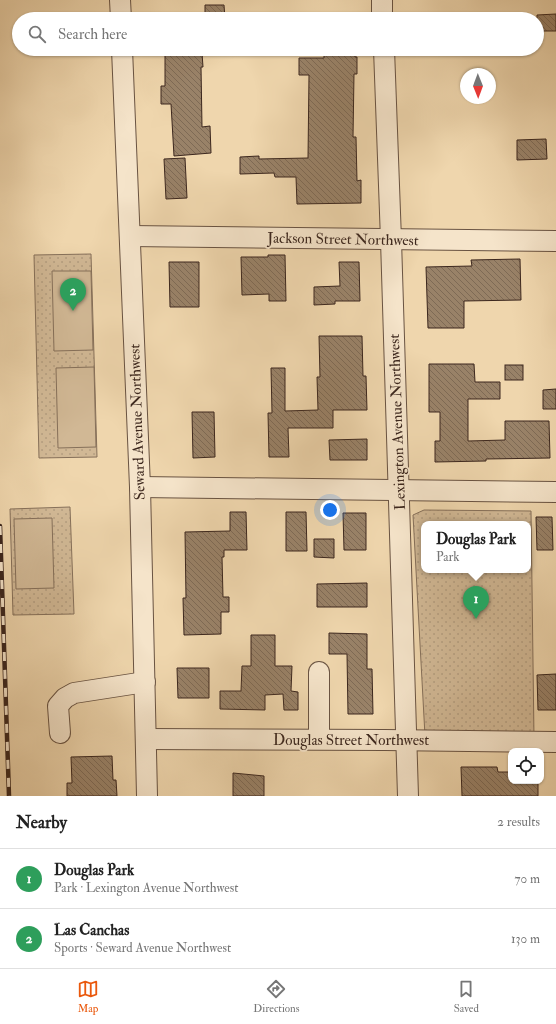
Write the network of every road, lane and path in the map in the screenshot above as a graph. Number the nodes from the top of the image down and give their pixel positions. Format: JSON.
{"nodes":[{"id":1,"x":120,"y":0,"type":"edge"},
{"id":2,"x":382,"y":0,"type":"edge"},
{"id":3,"x":121,"y":12,"type":"edge"},
{"id":4,"x":382,"y":12,"type":"edge"},
{"id":5,"x":122,"y":56,"type":"edge"},
{"id":6,"x":384,"y":56,"type":"edge"},
{"id":7,"x":130,"y":236,"type":"junction"},
{"id":8,"x":391,"y":240,"type":"junction"},
{"id":9,"x":556,"y":241,"type":"edge"},
{"id":10,"x":140,"y":487,"type":"junction"},
{"id":11,"x":399,"y":490,"type":"junction"},
{"id":12,"x":556,"y":492,"type":"edge"},
{"id":13,"x":319,"y":672,"type":"dead end"},
{"id":14,"x":144,"y":682,"type":"junction"},
{"id":15,"x":60,"y":733,"type":"dead end"},
{"id":16,"x":146,"y":739,"type":"junction"},
{"id":17,"x":319,"y":739,"type":"junction"},
{"id":18,"x":407,"y":740,"type":"junction"},
{"id":19,"x":556,"y":742,"type":"edge"},
{"id":20,"x":147,"y":796,"type":"edge"},
{"id":21,"x":408,"y":796,"type":"edge"}],
"edges":[{"from":1,"to":3,"type":"street"},
{"from":2,"to":4,"type":"street"},
{"from":5,"to":7,"type":"street","name":"Seward Avenue Northwest"},
{"from":6,"to":8,"type":"street","name":"Lexington Avenue Northwest"},
{"from":7,"to":8,"type":"street","name":"Jackson Street Northwest"},
{"from":7,"to":10,"type":"street","name":"Seward Avenue Northwest"},
{"from":8,"to":9,"type":"street","name":"Jackson Street Northwest"},
{"from":8,"to":11,"type":"street","name":"Lexington Avenue Northwest"},
{"from":10,"to":11,"type":"street"},
{"from":10,"to":14,"type":"street","name":"Seward Avenue Northwest"},
{"from":11,"to":12,"type":"street"},
{"from":11,"to":18,"type":"street","name":"Lexington Avenue Northwest"},
{"from":13,"to":17,"type":"street"},
{"from":14,"to":15,"type":"street"},
{"from":14,"to":16,"type":"street","name":"Seward Avenue Northwest"},
{"from":16,"to":17,"type":"street","name":"Douglas Street Northwest"},
{"from":16,"to":20,"type":"street","name":"Seward Avenue Northwest"},
{"from":17,"to":18,"type":"street","name":"Douglas Street Northwest"},
{"from":18,"to":19,"type":"street","name":"Douglas Street Northwest"},
{"from":18,"to":21,"type":"street","name":"Lexington Avenue Northwest"}]}
